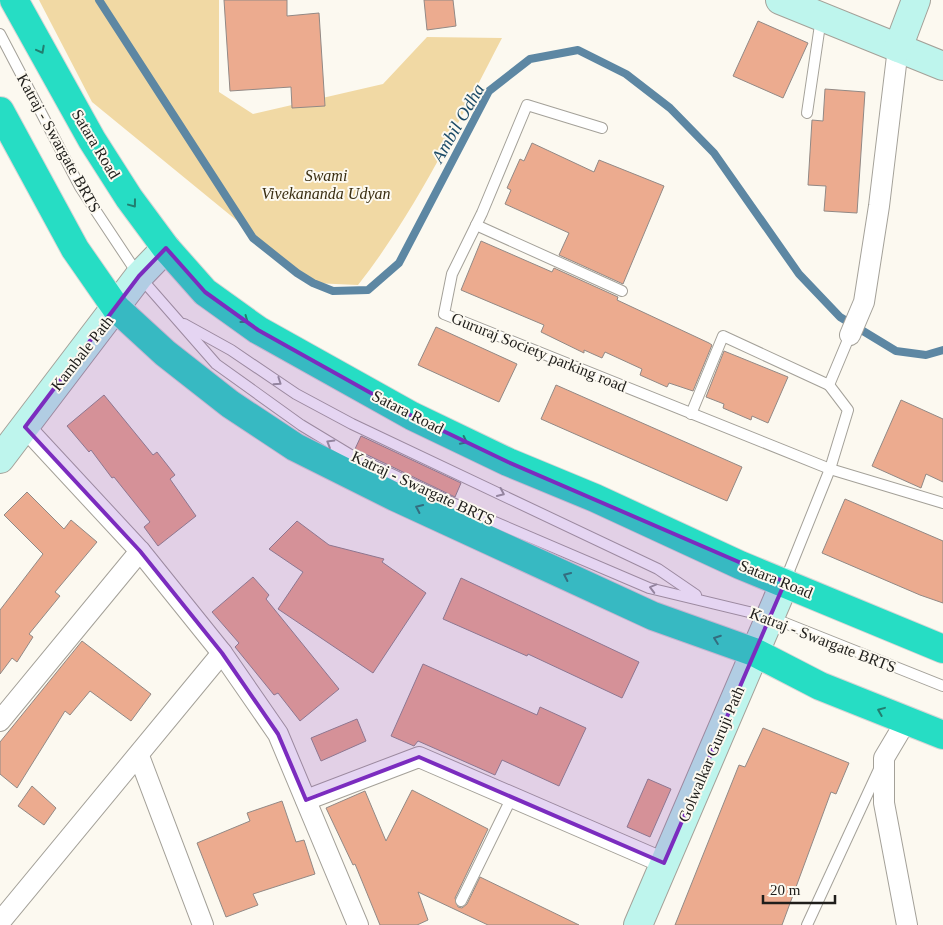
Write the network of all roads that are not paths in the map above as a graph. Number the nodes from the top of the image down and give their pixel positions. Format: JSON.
{"nodes":[{"id":1,"x":780,"y":0,"type":"edge"},
{"id":2,"x":916,"y":0,"type":"edge"},
{"id":3,"x":16,"y":3,"type":"edge"},
{"id":4,"x":821,"y":17,"type":"junction"},
{"id":5,"x":0,"y":34,"type":"edge"},
{"id":6,"x":898,"y":48,"type":"junction"},
{"id":7,"x":943,"y":66,"type":"edge"},
{"id":8,"x":0,"y":111,"type":"edge"},
{"id":9,"x":807,"y":113,"type":"dead end"},
{"id":10,"x":602,"y":128,"type":"dead end"},
{"id":11,"x":476,"y":224,"type":"junction"},
{"id":12,"x":166,"y":248,"type":"junction"},
{"id":13,"x":140,"y":276,"type":"junction"},
{"id":14,"x":622,"y":291,"type":"dead end"},
{"id":15,"x":116,"y":308,"type":"junction"},
{"id":16,"x":176,"y":320,"type":"junction"},
{"id":17,"x":848,"y":338,"type":"joint"},
{"id":18,"x":829,"y":384,"type":"junction"},
{"id":19,"x":691,"y":414,"type":"junction"},
{"id":20,"x":25,"y":427,"type":"junction"},
{"id":21,"x":0,"y":459,"type":"edge"},
{"id":22,"x":830,"y":470,"type":"junction"},
{"id":23,"x":943,"y":503,"type":"edge"},
{"id":24,"x":140,"y":551,"type":"junction"},
{"id":25,"x":785,"y":582,"type":"junction"},
{"id":26,"x":701,"y":599,"type":"junction"},
{"id":27,"x":770,"y":617,"type":"junction"},
{"id":28,"x":943,"y":648,"type":"edge"},
{"id":29,"x":754,"y":652,"type":"junction"},
{"id":30,"x":222,"y":653,"type":"junction"},
{"id":31,"x":943,"y":686,"type":"edge"},
{"id":32,"x":0,"y":721,"type":"edge"},
{"id":33,"x":906,"y":721,"type":"junction"},
{"id":34,"x":943,"y":735,"type":"edge"},
{"id":35,"x":139,"y":756,"type":"junction"},
{"id":36,"x":884,"y":758,"type":"junction"},
{"id":37,"x":512,"y":797,"type":"junction"},
{"id":38,"x":306,"y":800,"type":"junction"},
{"id":39,"x":664,"y":863,"type":"junction"},
{"id":40,"x":461,"y":901,"type":"dead end"},
{"id":41,"x":0,"y":922,"type":"edge"},
{"id":42,"x":203,"y":925,"type":"edge"},
{"id":43,"x":358,"y":925,"type":"edge"},
{"id":44,"x":638,"y":925,"type":"edge"},
{"id":45,"x":808,"y":925,"type":"edge"},
{"id":46,"x":907,"y":925,"type":"edge"}],
"edges":[{"from":1,"to":4,"type":"street"},
{"from":2,"to":6,"type":"street"},
{"from":3,"to":12,"type":"highway","name":"Satara Road","one_way":true},
{"from":4,"to":6,"type":"street"},
{"from":4,"to":9,"type":"lane"},
{"from":5,"to":13,"type":"lane","name":"Katraj - Swargate BRTS"},
{"from":6,"to":7,"type":"street"},
{"from":6,"to":17,"type":"street"},
{"from":8,"to":15,"type":"highway"},
{"from":10,"to":11,"type":"lane","name":"Gururaj Society parking road"},
{"from":11,"to":14,"type":"lane"},
{"from":11,"to":19,"type":"lane","name":"Gururaj Society parking road"},
{"from":12,"to":13,"type":"street","name":"Kambale Path"},
{"from":12,"to":25,"type":"highway","name":"Satara Road","one_way":true},
{"from":13,"to":15,"type":"street","name":"Kambale Path"},
{"from":13,"to":16,"type":"lane","name":"Katraj - Swargate BRTS"},
{"from":15,"to":20,"type":"street","name":"Kambale Path"},
{"from":29,"to":15,"type":"highway","one_way":true},
{"from":16,"to":26,"type":"lane","name":"Katraj - Swargate BRTS","one_way":true},
{"from":26,"to":16,"type":"lane","name":"Katraj - Swargate BRTS","one_way":true},
{"from":17,"to":18,"type":"lane"},
{"from":18,"to":19,"type":"lane"},
{"from":18,"to":22,"type":"lane"},
{"from":19,"to":22,"type":"lane","name":"Gururaj Society parking road"},
{"from":20,"to":21,"type":"street","name":"Kambale Path"},
{"from":20,"to":24,"type":"street"},
{"from":22,"to":23,"type":"lane","name":"Gururaj Society parking road"},
{"from":22,"to":25,"type":"lane"},
{"from":24,"to":30,"type":"street"},
{"from":24,"to":32,"type":"street"},
{"from":25,"to":27,"type":"street","name":"Golwalkar Guruji Path"},
{"from":25,"to":28,"type":"highway","name":"Satara Road"},
{"from":26,"to":27,"type":"lane","name":"Katraj - Swargate BRTS"},
{"from":27,"to":29,"type":"street","name":"Golwalkar Guruji Path"},
{"from":27,"to":31,"type":"lane","name":"Katraj - Swargate BRTS"},
{"from":33,"to":29,"type":"highway","one_way":true},
{"from":29,"to":39,"type":"street","name":"Golwalkar Guruji Path"},
{"from":30,"to":35,"type":"street"},
{"from":30,"to":38,"type":"street"},
{"from":33,"to":34,"type":"highway"},
{"from":33,"to":36,"type":"street"},
{"from":35,"to":41,"type":"street"},
{"from":35,"to":42,"type":"street"},
{"from":36,"to":45,"type":"lane"},
{"from":36,"to":46,"type":"street"},
{"from":37,"to":38,"type":"street"},
{"from":37,"to":39,"type":"street"},
{"from":37,"to":40,"type":"lane"},
{"from":38,"to":43,"type":"street"},
{"from":39,"to":44,"type":"street","name":"Golwalkar Guruji Path"}]}
